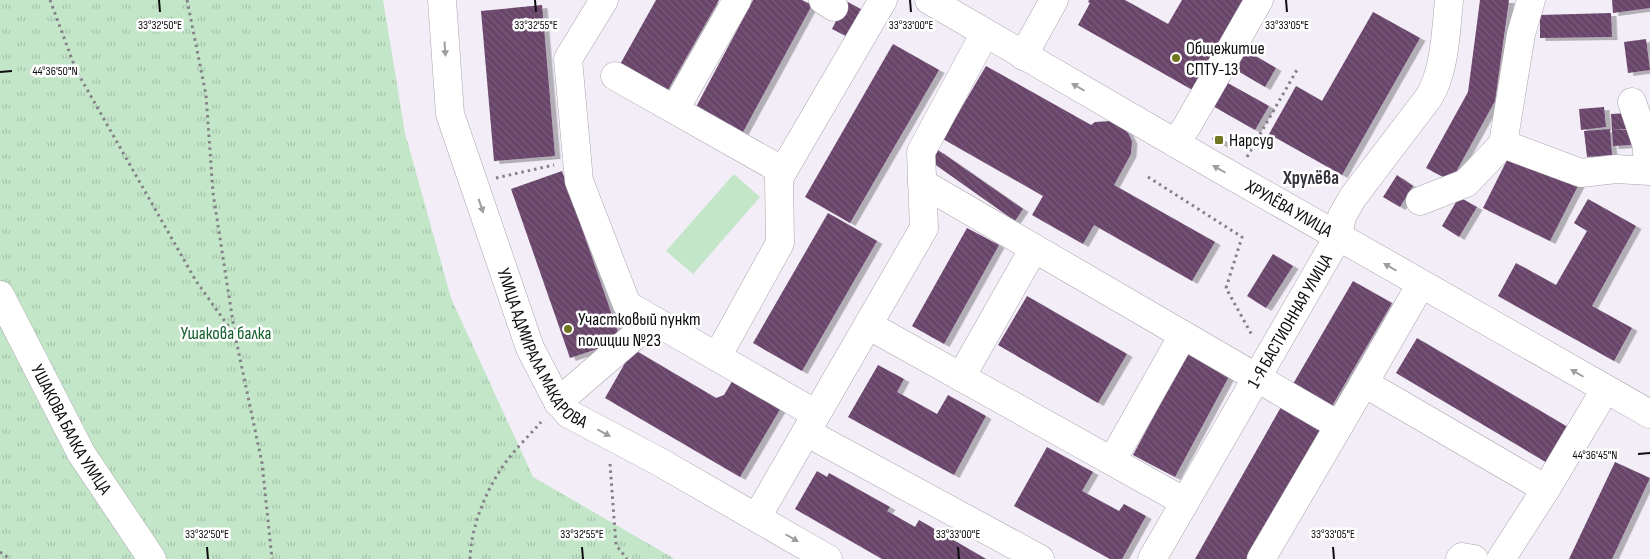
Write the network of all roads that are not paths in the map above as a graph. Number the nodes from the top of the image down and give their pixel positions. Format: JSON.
{"nodes":[{"id":1,"x":442,"y":0,"type":"edge"},
{"id":2,"x":604,"y":0,"type":"edge"},
{"id":3,"x":737,"y":0,"type":"edge"},
{"id":4,"x":883,"y":0,"type":"edge"},
{"id":5,"x":929,"y":0,"type":"edge"},
{"id":6,"x":1054,"y":0,"type":"edge"},
{"id":7,"x":1259,"y":0,"type":"edge"},
{"id":8,"x":1449,"y":0,"type":"edge"},
{"id":9,"x":1531,"y":0,"type":"edge"},
{"id":10,"x":985,"y":33,"type":"junction"},
{"id":11,"x":1023,"y":56,"type":"junction"},
{"id":12,"x":615,"y":76,"type":"dead end"},
{"id":13,"x":1632,"y":102,"type":"dead end"},
{"id":14,"x":675,"y":109,"type":"junction"},
{"id":15,"x":1175,"y":143,"type":"junction"},
{"id":16,"x":1503,"y":144,"type":"junction"},
{"id":17,"x":1650,"y":170,"type":"edge"},
{"id":18,"x":782,"y":171,"type":"junction"},
{"id":19,"x":922,"y":182,"type":"junction"},
{"id":20,"x":1420,"y":201,"type":"dead end"},
{"id":21,"x":1338,"y":237,"type":"junction"},
{"id":22,"x":1034,"y":248,"type":"junction"},
{"id":23,"x":1421,"y":284,"type":"junction"},
{"id":24,"x":0,"y":295,"type":"edge"},
{"id":25,"x":653,"y":320,"type":"junction"},
{"id":26,"x":868,"y":325,"type":"junction"},
{"id":27,"x":1183,"y":334,"type":"junction"},
{"id":28,"x":717,"y":357,"type":"junction"},
{"id":29,"x":1262,"y":370,"type":"junction"},
{"id":30,"x":961,"y":377,"type":"junction"},
{"id":31,"x":1364,"y":383,"type":"junction"},
{"id":32,"x":1605,"y":390,"type":"junction"},
{"id":33,"x":558,"y":402,"type":"junction"},
{"id":34,"x":1650,"y":414,"type":"edge"},
{"id":35,"x":811,"y":423,"type":"junction"},
{"id":36,"x":1338,"y":425,"type":"junction"},
{"id":37,"x":1112,"y":462,"type":"junction"},
{"id":38,"x":1546,"y":489,"type":"junction"},
{"id":39,"x":1185,"y":502,"type":"junction"},
{"id":40,"x":757,"y":518,"type":"junction"},
{"id":41,"x":152,"y":559,"type":"edge"},
{"id":42,"x":828,"y":559,"type":"edge"},
{"id":43,"x":1040,"y":559,"type":"edge"},
{"id":44,"x":1152,"y":559,"type":"edge"},
{"id":45,"x":1261,"y":559,"type":"edge"},
{"id":46,"x":1460,"y":559,"type":"edge"},
{"id":47,"x":1474,"y":559,"type":"edge"},
{"id":48,"x":1501,"y":559,"type":"edge"}],
"edges":[{"from":1,"to":33,"type":"street","name":"УЛИЦА АДМИРАЛА МАКАРОВА","one_way":true},
{"from":2,"to":25,"type":"street"},
{"from":3,"to":14,"type":"street"},
{"from":4,"to":18,"type":"street"},
{"from":5,"to":10,"type":"street","name":"ХРУЛЁВА УЛИЦА"},
{"from":6,"to":11,"type":"street"},
{"from":7,"to":15,"type":"street"},
{"from":8,"to":21,"type":"street","name":"1-Я БАСТИОННАЯ УЛИЦА"},
{"from":9,"to":16,"type":"street"},
{"from":10,"to":11,"type":"street","name":"ХРУЛЁВА УЛИЦА"},
{"from":10,"to":19,"type":"street"},
{"from":15,"to":11,"type":"street","name":"ХРУЛЁВА УЛИЦА","one_way":true},
{"from":12,"to":14,"type":"street"},
{"from":13,"to":17,"type":"street"},
{"from":14,"to":18,"type":"street"},
{"from":21,"to":15,"type":"street","name":"ХРУЛЁВА УЛИЦА","one_way":true},
{"from":16,"to":17,"type":"street"},
{"from":16,"to":20,"type":"street"},
{"from":18,"to":28,"type":"street"},
{"from":19,"to":22,"type":"street"},
{"from":19,"to":26,"type":"street"},
{"from":23,"to":21,"type":"street","name":"ХРУЛЁВА УЛИЦА","one_way":true},
{"from":21,"to":29,"type":"street","name":"1-Я БАСТИОННАЯ УЛИЦА"},
{"from":22,"to":27,"type":"street"},
{"from":22,"to":30,"type":"street"},
{"from":23,"to":31,"type":"street"},
{"from":32,"to":23,"type":"street","name":"ХРУЛЁВА УЛИЦА","one_way":true},
{"from":24,"to":41,"type":"street","name":"УШАКОВА БАЛКА УЛИЦА"},
{"from":25,"to":28,"type":"street"},
{"from":25,"to":33,"type":"street"},
{"from":26,"to":30,"type":"street"},
{"from":26,"to":35,"type":"street"},
{"from":27,"to":29,"type":"street"},
{"from":27,"to":37,"type":"street"},
{"from":28,"to":35,"type":"street"},
{"from":29,"to":36,"type":"street"},
{"from":29,"to":39,"type":"street","name":"1-Я БАСТИОННАЯ УЛИЦА"},
{"from":30,"to":37,"type":"street"},
{"from":31,"to":36,"type":"street"},
{"from":31,"to":38,"type":"street"},
{"from":32,"to":34,"type":"street","name":"ХРУЛЁВА УЛИЦА"},
{"from":32,"to":38,"type":"street"},
{"from":33,"to":40,"type":"street","name":"УЛИЦА АДМИРАЛА МАКАРОВА","one_way":true},
{"from":35,"to":40,"type":"street"},
{"from":35,"to":43,"type":"street"},
{"from":36,"to":45,"type":"street"},
{"from":37,"to":39,"type":"street"},
{"from":38,"to":48,"type":"street"},
{"from":39,"to":44,"type":"street","name":"1-Я БАСТИОННАЯ УЛИЦА"},
{"from":40,"to":42,"type":"street","name":"УЛИЦА АДМИРАЛА МАКАРОВА","one_way":true},
{"from":46,"to":47,"type":"street"}]}
